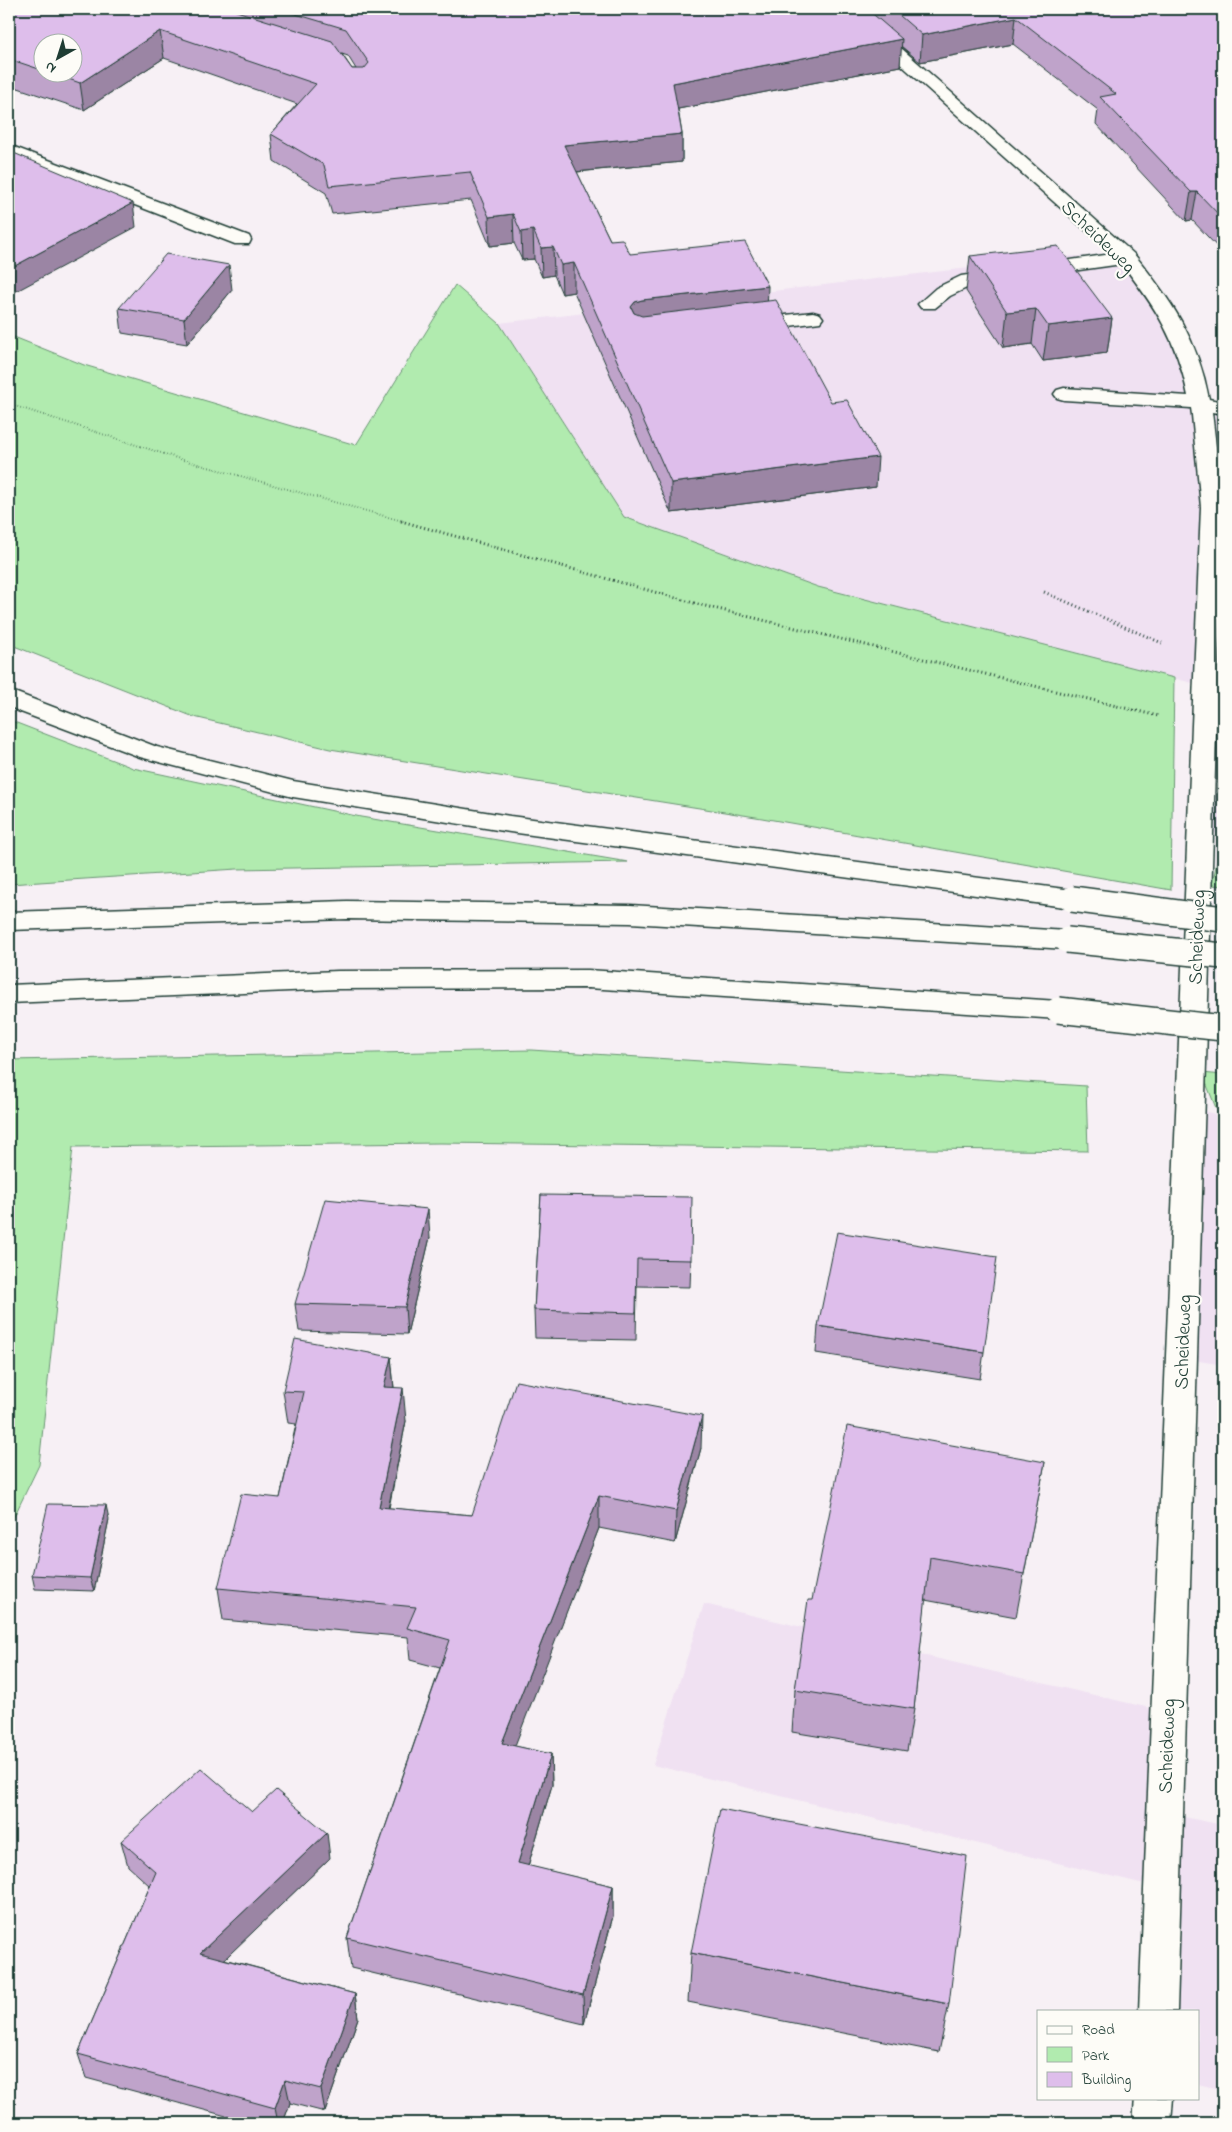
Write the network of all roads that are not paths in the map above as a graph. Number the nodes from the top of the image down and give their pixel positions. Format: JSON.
{"nodes":[{"id":1,"x":847,"y":9,"type":"edge"},
{"id":2,"x":9,"y":150,"type":"edge"},
{"id":3,"x":242,"y":240,"type":"dead end"},
{"id":4,"x":1127,"y":258,"type":"junction"},
{"id":5,"x":928,"y":304,"type":"dead end"},
{"id":6,"x":813,"y":318,"type":"dead end"},
{"id":7,"x":732,"y":327,"type":"edge"},
{"id":8,"x":1064,"y":394,"type":"dead end"},
{"id":9,"x":1212,"y":406,"type":"edge"},
{"id":10,"x":9,"y":697,"type":"edge"},
{"id":11,"x":1223,"y":919,"type":"edge"},
{"id":12,"x":9,"y":921,"type":"edge"},
{"id":13,"x":1223,"y":956,"type":"edge"},
{"id":14,"x":9,"y":994,"type":"edge"},
{"id":15,"x":1223,"y":1028,"type":"edge"},
{"id":16,"x":1158,"y":2010,"type":"edge"},
{"id":17,"x":1154,"y":2100,"type":"edge"},
{"id":18,"x":1152,"y":2123,"type":"edge"}],
"edges":[{"from":1,"to":4,"type":"main road","name":"Scheideweg"},
{"from":2,"to":3,"type":"main road"},
{"from":4,"to":5,"type":"main road"},
{"from":4,"to":9,"type":"main road","name":"Scheideweg"},
{"from":6,"to":7,"type":"main road"},
{"from":8,"to":9,"type":"main road"},
{"from":9,"to":16,"type":"main road","name":"Scheideweg"},
{"from":10,"to":11,"type":"main road","bridge":true},
{"from":12,"to":13,"type":"main road","bridge":true},
{"from":14,"to":15,"type":"main road","bridge":true},
{"from":17,"to":18,"type":"main road"}]}
